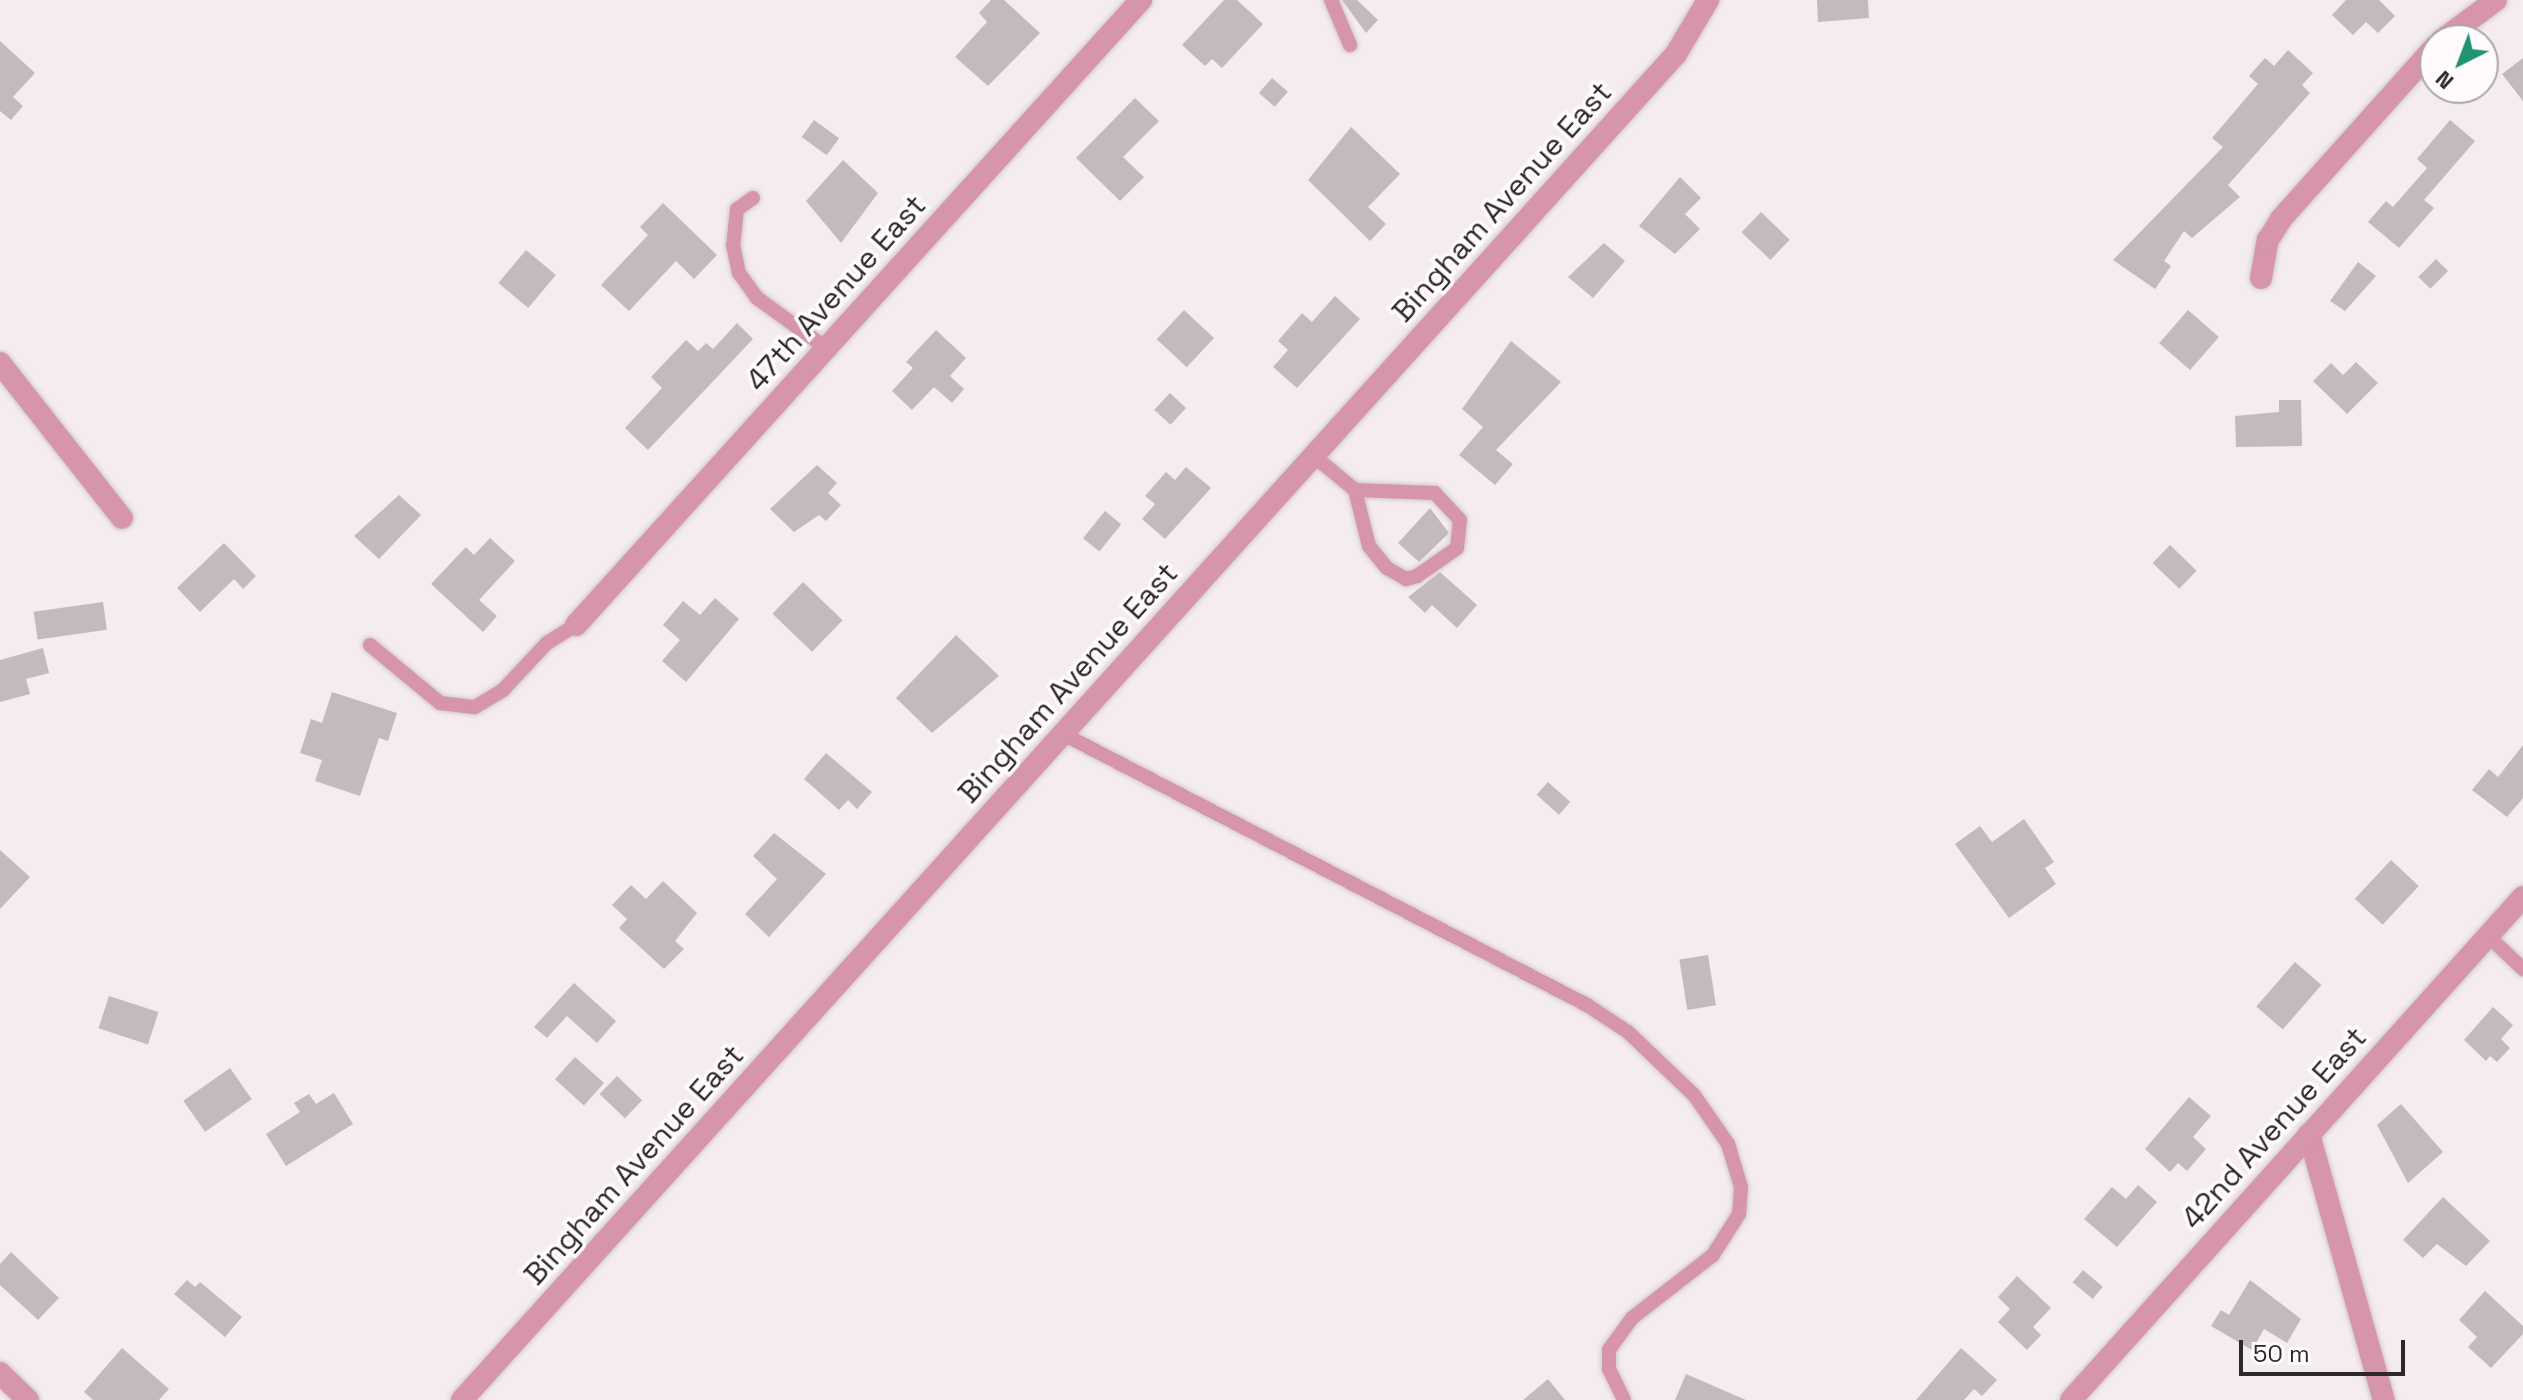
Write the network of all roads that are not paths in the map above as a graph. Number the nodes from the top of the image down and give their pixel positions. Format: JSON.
{"nodes":[{"id":1,"x":1141,"y":0,"type":"edge"},
{"id":2,"x":1331,"y":0,"type":"edge"},
{"id":3,"x":1708,"y":0,"type":"edge"},
{"id":4,"x":2496,"y":0,"type":"edge"},
{"id":5,"x":2464,"y":24,"type":"edge"},
{"id":6,"x":1350,"y":45,"type":"dead end"},
{"id":7,"x":2419,"y":65,"type":"edge"},
{"id":8,"x":753,"y":198,"type":"dead end"},
{"id":9,"x":2261,"y":278,"type":"dead end"},
{"id":10,"x":826,"y":348,"type":"junction"},
{"id":11,"x":0,"y":363,"type":"edge"},
{"id":12,"x":1314,"y":456,"type":"junction"},
{"id":13,"x":1355,"y":490,"type":"junction"},
{"id":14,"x":122,"y":518,"type":"dead end"},
{"id":15,"x":576,"y":625,"type":"joint"},
{"id":16,"x":370,"y":645,"type":"dead end"},
{"id":17,"x":1063,"y":734,"type":"junction"},
{"id":18,"x":2523,"y":897,"type":"edge"},
{"id":19,"x":2487,"y":935,"type":"junction"},
{"id":20,"x":2523,"y":969,"type":"edge"},
{"id":21,"x":2309,"y":1134,"type":"junction"},
{"id":22,"x":0,"y":1373,"type":"edge"},
{"id":23,"x":28,"y":1400,"type":"edge"},
{"id":24,"x":462,"y":1400,"type":"edge"},
{"id":25,"x":1624,"y":1400,"type":"edge"},
{"id":26,"x":2071,"y":1400,"type":"edge"},
{"id":27,"x":2384,"y":1400,"type":"edge"}],
"edges":[{"from":1,"to":10,"type":"street","name":"47th Avenue East"},
{"from":2,"to":6,"type":"lane"},
{"from":3,"to":12,"type":"street","name":"Bingham Avenue East"},
{"from":4,"to":5,"type":"street"},
{"from":7,"to":9,"type":"street"},
{"from":8,"to":10,"type":"lane"},
{"from":10,"to":15,"type":"street","name":"47th Avenue East"},
{"from":11,"to":14,"type":"street"},
{"from":12,"to":13,"type":"lane"},
{"from":12,"to":17,"type":"street","name":"Bingham Avenue East"},
{"from":13,"to":13,"type":"lane"},
{"from":15,"to":16,"type":"lane"},
{"from":17,"to":24,"type":"street","name":"Bingham Avenue East"},
{"from":17,"to":25,"type":"lane"},
{"from":18,"to":19,"type":"street","name":"42nd Avenue East"},
{"from":19,"to":20,"type":"lane"},
{"from":19,"to":21,"type":"street","name":"42nd Avenue East"},
{"from":21,"to":26,"type":"street","name":"42nd Avenue East"},
{"from":21,"to":27,"type":"street"},
{"from":22,"to":23,"type":"street"}]}
